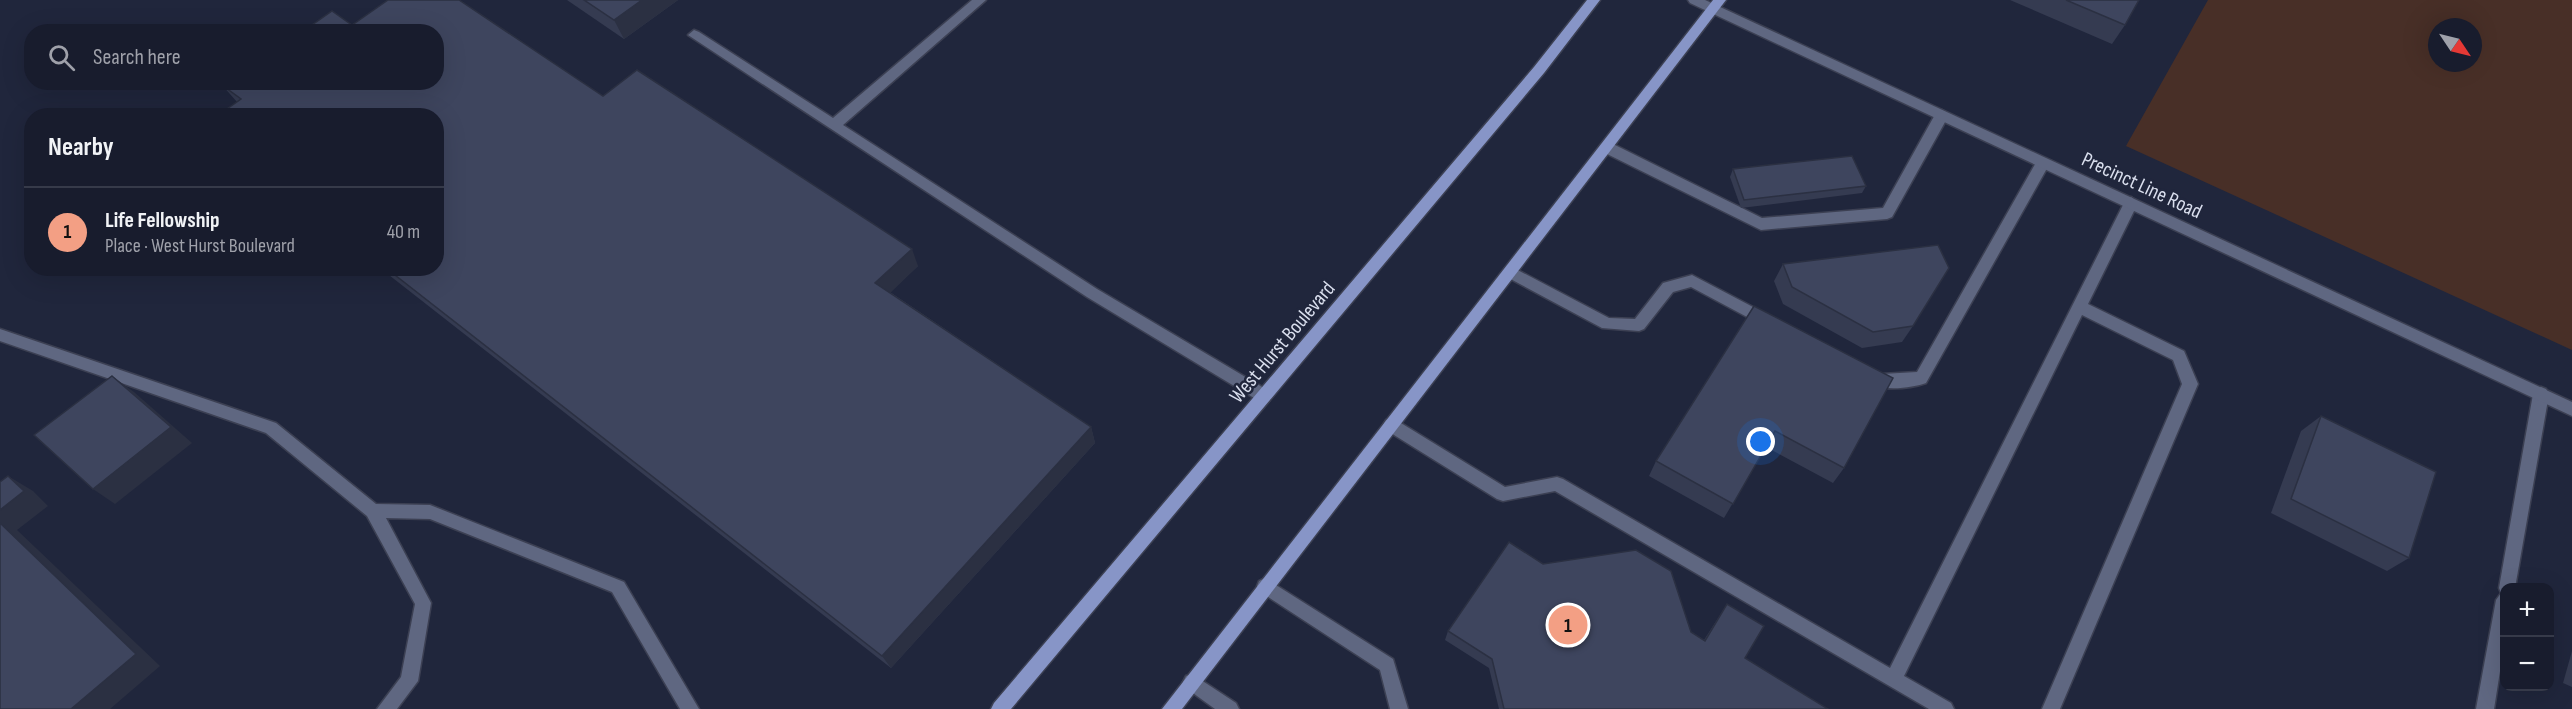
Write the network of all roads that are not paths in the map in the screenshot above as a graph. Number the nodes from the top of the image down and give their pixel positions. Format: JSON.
{"nodes":[{"id":1,"x":980,"y":0,"type":"edge"},
{"id":2,"x":1594,"y":0,"type":"edge"},
{"id":3,"x":1694,"y":0,"type":"edge"},
{"id":4,"x":1717,"y":4,"type":"edge"},
{"id":5,"x":694,"y":34,"type":"dead end"},
{"id":6,"x":1942,"y":116,"type":"junction"},
{"id":7,"x":834,"y":125,"type":"junction"},
{"id":8,"x":1608,"y":148,"type":"junction"},
{"id":9,"x":2043,"y":163,"type":"junction"},
{"id":10,"x":2131,"y":203,"type":"junction"},
{"id":11,"x":1510,"y":272,"type":"junction"},
{"id":12,"x":2079,"y":307,"type":"junction"},
{"id":13,"x":1776,"y":326,"type":"edge"},
{"id":14,"x":0,"y":335,"type":"edge"},
{"id":15,"x":1860,"y":370,"type":"edge"},
{"id":16,"x":2541,"y":394,"type":"junction"},
{"id":17,"x":1264,"y":396,"type":"junction"},
{"id":18,"x":2572,"y":409,"type":"edge"},
{"id":19,"x":1391,"y":425,"type":"junction"},
{"id":20,"x":373,"y":511,"type":"junction"},
{"id":21,"x":2508,"y":583,"type":"edge"},
{"id":22,"x":1265,"y":586,"type":"junction"},
{"id":23,"x":2500,"y":627,"type":"edge"},
{"id":24,"x":1893,"y":679,"type":"junction"},
{"id":25,"x":1192,"y":682,"type":"junction"},
{"id":26,"x":386,"y":709,"type":"edge"},
{"id":27,"x":690,"y":709,"type":"edge"},
{"id":28,"x":1000,"y":709,"type":"edge"},
{"id":29,"x":1171,"y":709,"type":"edge"},
{"id":30,"x":1230,"y":709,"type":"edge"},
{"id":31,"x":1399,"y":709,"type":"edge"},
{"id":32,"x":1946,"y":709,"type":"edge"},
{"id":33,"x":2051,"y":709,"type":"edge"},
{"id":34,"x":2485,"y":709,"type":"edge"}],
"edges":[{"from":1,"to":7,"type":"main road"},
{"from":2,"to":17,"type":"main road","name":"West Hurst Boulevard"},
{"from":3,"to":4,"type":"main road","name":"Precinct Line Road"},
{"from":4,"to":6,"type":"main road","name":"Precinct Line Road"},
{"from":4,"to":8,"type":"main road"},
{"from":5,"to":7,"type":"main road"},
{"from":6,"to":8,"type":"main road"},
{"from":6,"to":9,"type":"main road","name":"Precinct Line Road"},
{"from":7,"to":17,"type":"main road"},
{"from":8,"to":11,"type":"main road"},
{"from":9,"to":10,"type":"main road","name":"Precinct Line Road"},
{"from":9,"to":15,"type":"main road"},
{"from":10,"to":12,"type":"main road"},
{"from":10,"to":16,"type":"main road","name":"Precinct Line Road"},
{"from":11,"to":13,"type":"main road"},
{"from":11,"to":19,"type":"main road"},
{"from":12,"to":24,"type":"main road"},
{"from":12,"to":33,"type":"main road"},
{"from":14,"to":20,"type":"main road"},
{"from":16,"to":18,"type":"main road","name":"Precinct Line Road"},
{"from":16,"to":21,"type":"main road"},
{"from":17,"to":28,"type":"main road","name":"West Hurst Boulevard"},
{"from":19,"to":22,"type":"main road"},
{"from":19,"to":24,"type":"main road"},
{"from":20,"to":26,"type":"main road"},
{"from":20,"to":27,"type":"main road"},
{"from":22,"to":25,"type":"main road"},
{"from":22,"to":31,"type":"main road"},
{"from":23,"to":34,"type":"main road"},
{"from":24,"to":32,"type":"main road"},
{"from":25,"to":29,"type":"main road"},
{"from":25,"to":30,"type":"main road"}]}
